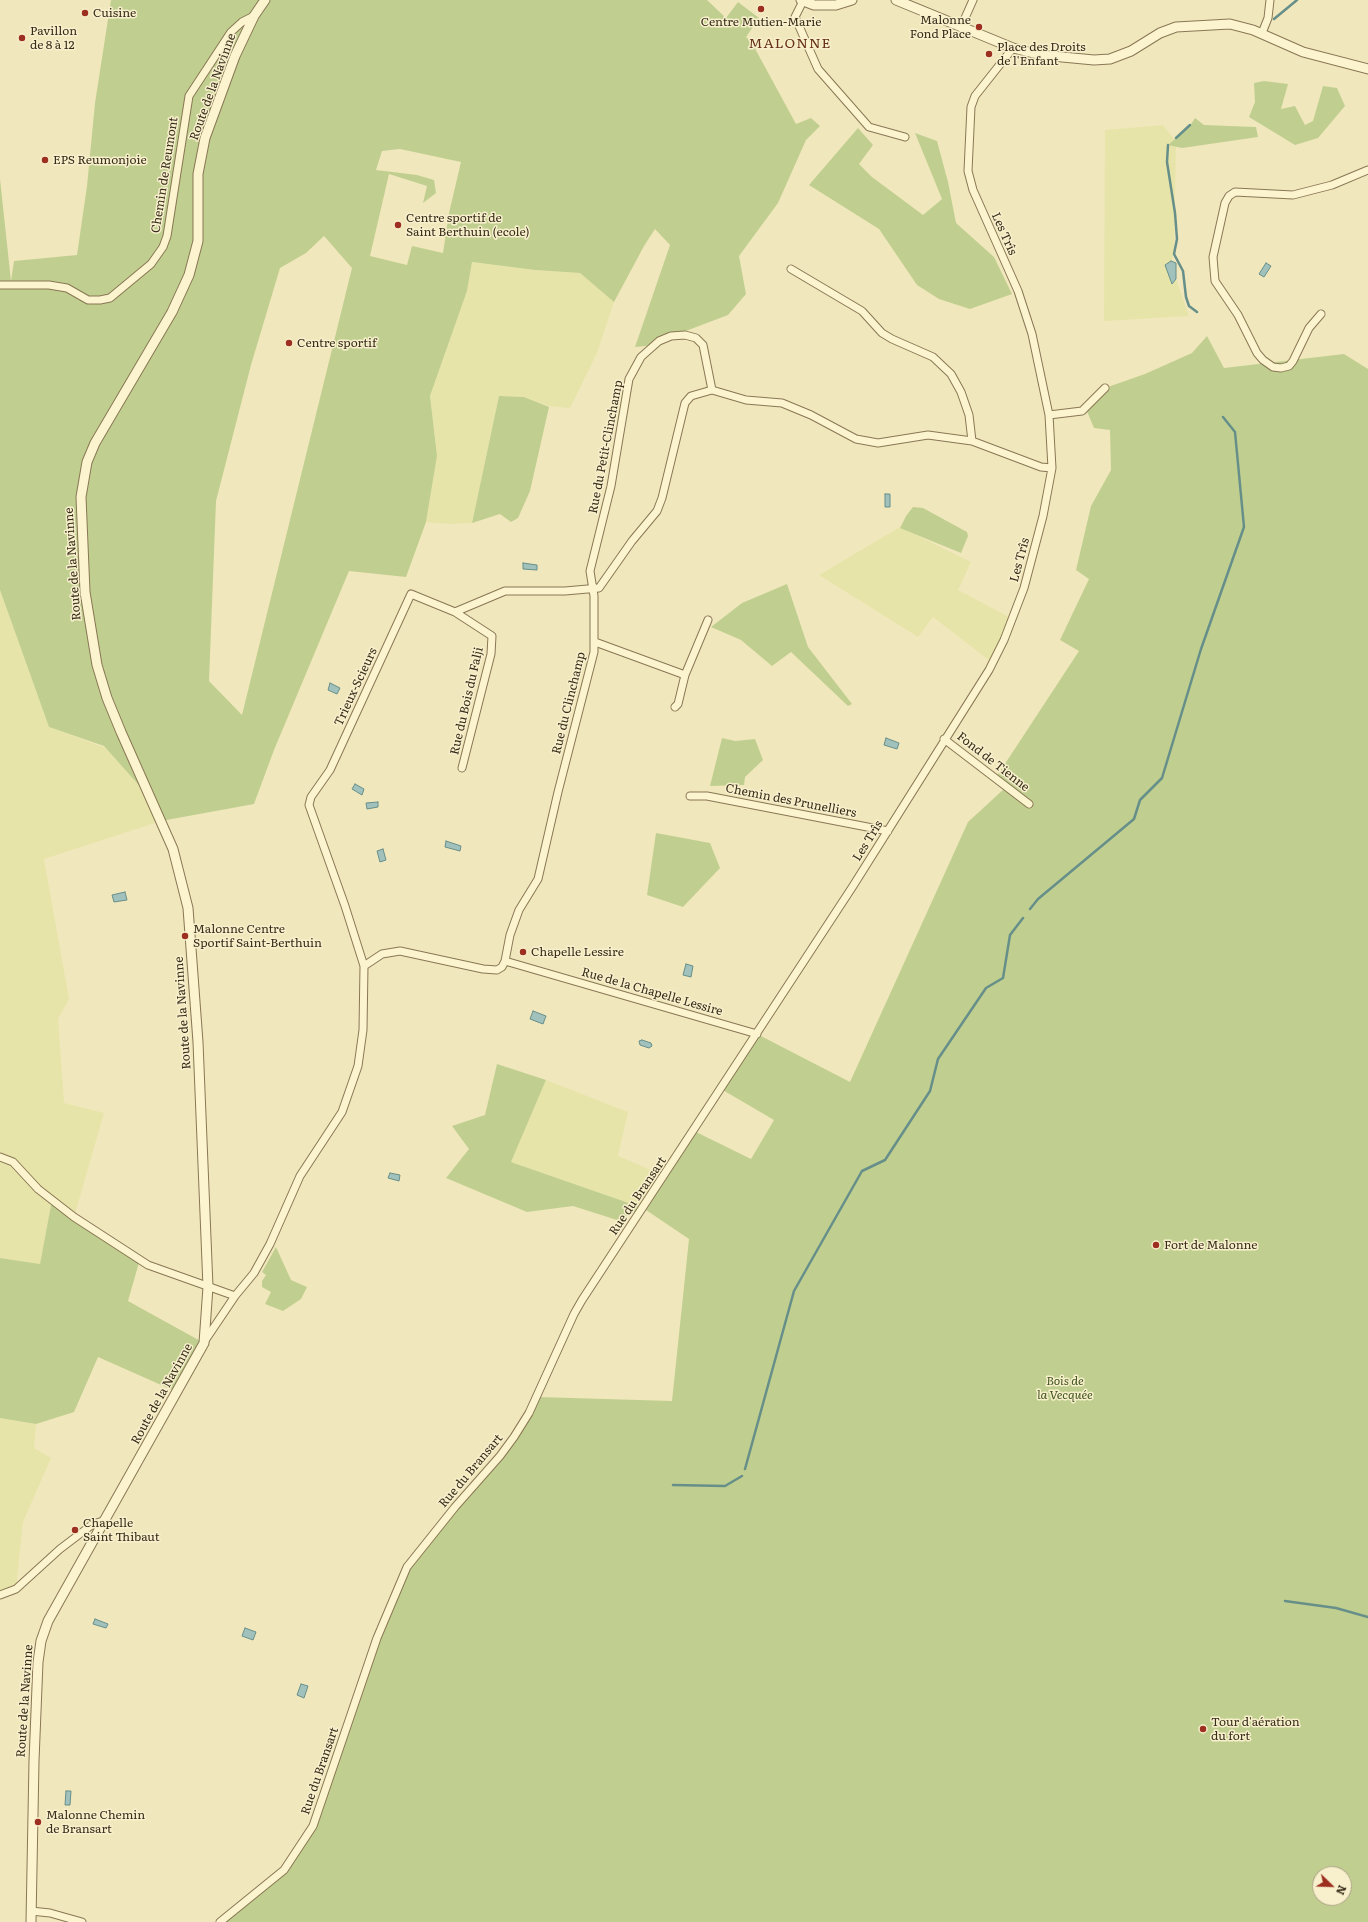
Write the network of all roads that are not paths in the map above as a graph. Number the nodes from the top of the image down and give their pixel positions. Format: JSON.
{"nodes":[{"id":1,"x":265,"y":0,"type":"edge"},
{"id":2,"x":852,"y":0,"type":"edge"},
{"id":3,"x":896,"y":0,"type":"edge"},
{"id":4,"x":973,"y":0,"type":"edge"},
{"id":5,"x":1270,"y":0,"type":"edge"},
{"id":6,"x":802,"y":1,"type":"edge"},
{"id":7,"x":254,"y":16,"type":"junction"},
{"id":8,"x":961,"y":27,"type":"junction"},
{"id":9,"x":1262,"y":33,"type":"junction"},
{"id":10,"x":1014,"y":48,"type":"junction"},
{"id":11,"x":1368,"y":69,"type":"edge"},
{"id":12,"x":905,"y":137,"type":"dead end"},
{"id":13,"x":1368,"y":170,"type":"edge"},
{"id":14,"x":791,"y":269,"type":"dead end"},
{"id":15,"x":0,"y":285,"type":"edge"},
{"id":16,"x":1321,"y":314,"type":"dead end"},
{"id":17,"x":1105,"y":388,"type":"dead end"},
{"id":18,"x":712,"y":390,"type":"junction"},
{"id":19,"x":1049,"y":415,"type":"junction"},
{"id":20,"x":972,"y":442,"type":"junction"},
{"id":21,"x":1052,"y":468,"type":"junction"},
{"id":22,"x":592,"y":588,"type":"junction"},
{"id":23,"x":454,"y":612,"type":"junction"},
{"id":24,"x":708,"y":620,"type":"dead end"},
{"id":25,"x":595,"y":642,"type":"junction"},
{"id":26,"x":685,"y":675,"type":"junction"},
{"id":27,"x":675,"y":707,"type":"dead end"},
{"id":28,"x":944,"y":739,"type":"junction"},
{"id":29,"x":462,"y":768,"type":"dead end"},
{"id":30,"x":690,"y":796,"type":"dead end"},
{"id":31,"x":1029,"y":804,"type":"dead end"},
{"id":32,"x":888,"y":831,"type":"junction"},
{"id":33,"x":505,"y":961,"type":"junction"},
{"id":34,"x":364,"y":966,"type":"junction"},
{"id":35,"x":757,"y":1034,"type":"junction"},
{"id":36,"x":0,"y":1157,"type":"edge"},
{"id":37,"x":208,"y":1287,"type":"junction"},
{"id":38,"x":236,"y":1296,"type":"junction"},
{"id":39,"x":204,"y":1342,"type":"junction"},
{"id":40,"x":103,"y":1521,"type":"junction"},
{"id":41,"x":0,"y":1595,"type":"edge"},
{"id":42,"x":31,"y":1912,"type":"junction"},
{"id":43,"x":31,"y":1922,"type":"edge"},
{"id":44,"x":82,"y":1922,"type":"edge"},
{"id":45,"x":220,"y":1922,"type":"edge"}],
"edges":[{"from":1,"to":7,"type":"street","name":"Route de la Navinne"},
{"from":2,"to":6,"type":"street"},
{"from":3,"to":8,"type":"street"},
{"from":4,"to":8,"type":"street"},
{"from":5,"to":9,"type":"street"},
{"from":6,"to":12,"type":"street"},
{"from":7,"to":15,"type":"street","name":"Chemin de Reumont"},
{"from":7,"to":37,"type":"street","name":"Route de la Navinne"},
{"from":8,"to":10,"type":"street"},
{"from":9,"to":10,"type":"street"},
{"from":9,"to":11,"type":"street"},
{"from":10,"to":19,"type":"street","name":"Les Trîs"},
{"from":13,"to":16,"type":"street"},
{"from":14,"to":20,"type":"street"},
{"from":17,"to":19,"type":"street"},
{"from":18,"to":20,"type":"street"},
{"from":18,"to":22,"type":"street"},
{"from":18,"to":22,"type":"street","name":"Rue du Petit-Clinchamp"},
{"from":19,"to":21,"type":"street","name":"Les Trîs"},
{"from":20,"to":21,"type":"street"},
{"from":21,"to":28,"type":"street","name":"Les Trîs"},
{"from":22,"to":23,"type":"street"},
{"from":22,"to":25,"type":"street","name":"Rue du Clinchamp"},
{"from":23,"to":29,"type":"street","name":"Rue du Bois du Falji"},
{"from":23,"to":34,"type":"street","name":"Trieux-Scieurs"},
{"from":24,"to":26,"type":"street"},
{"from":25,"to":26,"type":"street"},
{"from":25,"to":33,"type":"street","name":"Rue du Clinchamp"},
{"from":26,"to":27,"type":"street"},
{"from":28,"to":31,"type":"street","name":"Fond de Tienne"},
{"from":28,"to":32,"type":"street","name":"Les Trîs"},
{"from":30,"to":32,"type":"street","name":"Chemin des Prunelliers"},
{"from":32,"to":35,"type":"street","name":"Les Trîs"},
{"from":33,"to":34,"type":"street"},
{"from":33,"to":35,"type":"street","name":"Rue de la Chapelle Lessire"},
{"from":34,"to":38,"type":"street"},
{"from":35,"to":45,"type":"street","name":"Rue du Bransart"},
{"from":36,"to":37,"type":"street"},
{"from":37,"to":38,"type":"street"},
{"from":37,"to":39,"type":"street","name":"Route de la Navinne"},
{"from":38,"to":39,"type":"street"},
{"from":39,"to":40,"type":"street","name":"Route de la Navinne"},
{"from":40,"to":41,"type":"street"},
{"from":40,"to":42,"type":"street","name":"Route de la Navinne"},
{"from":42,"to":43,"type":"street","name":"Route de la Navinne"},
{"from":42,"to":44,"type":"street"}]}
